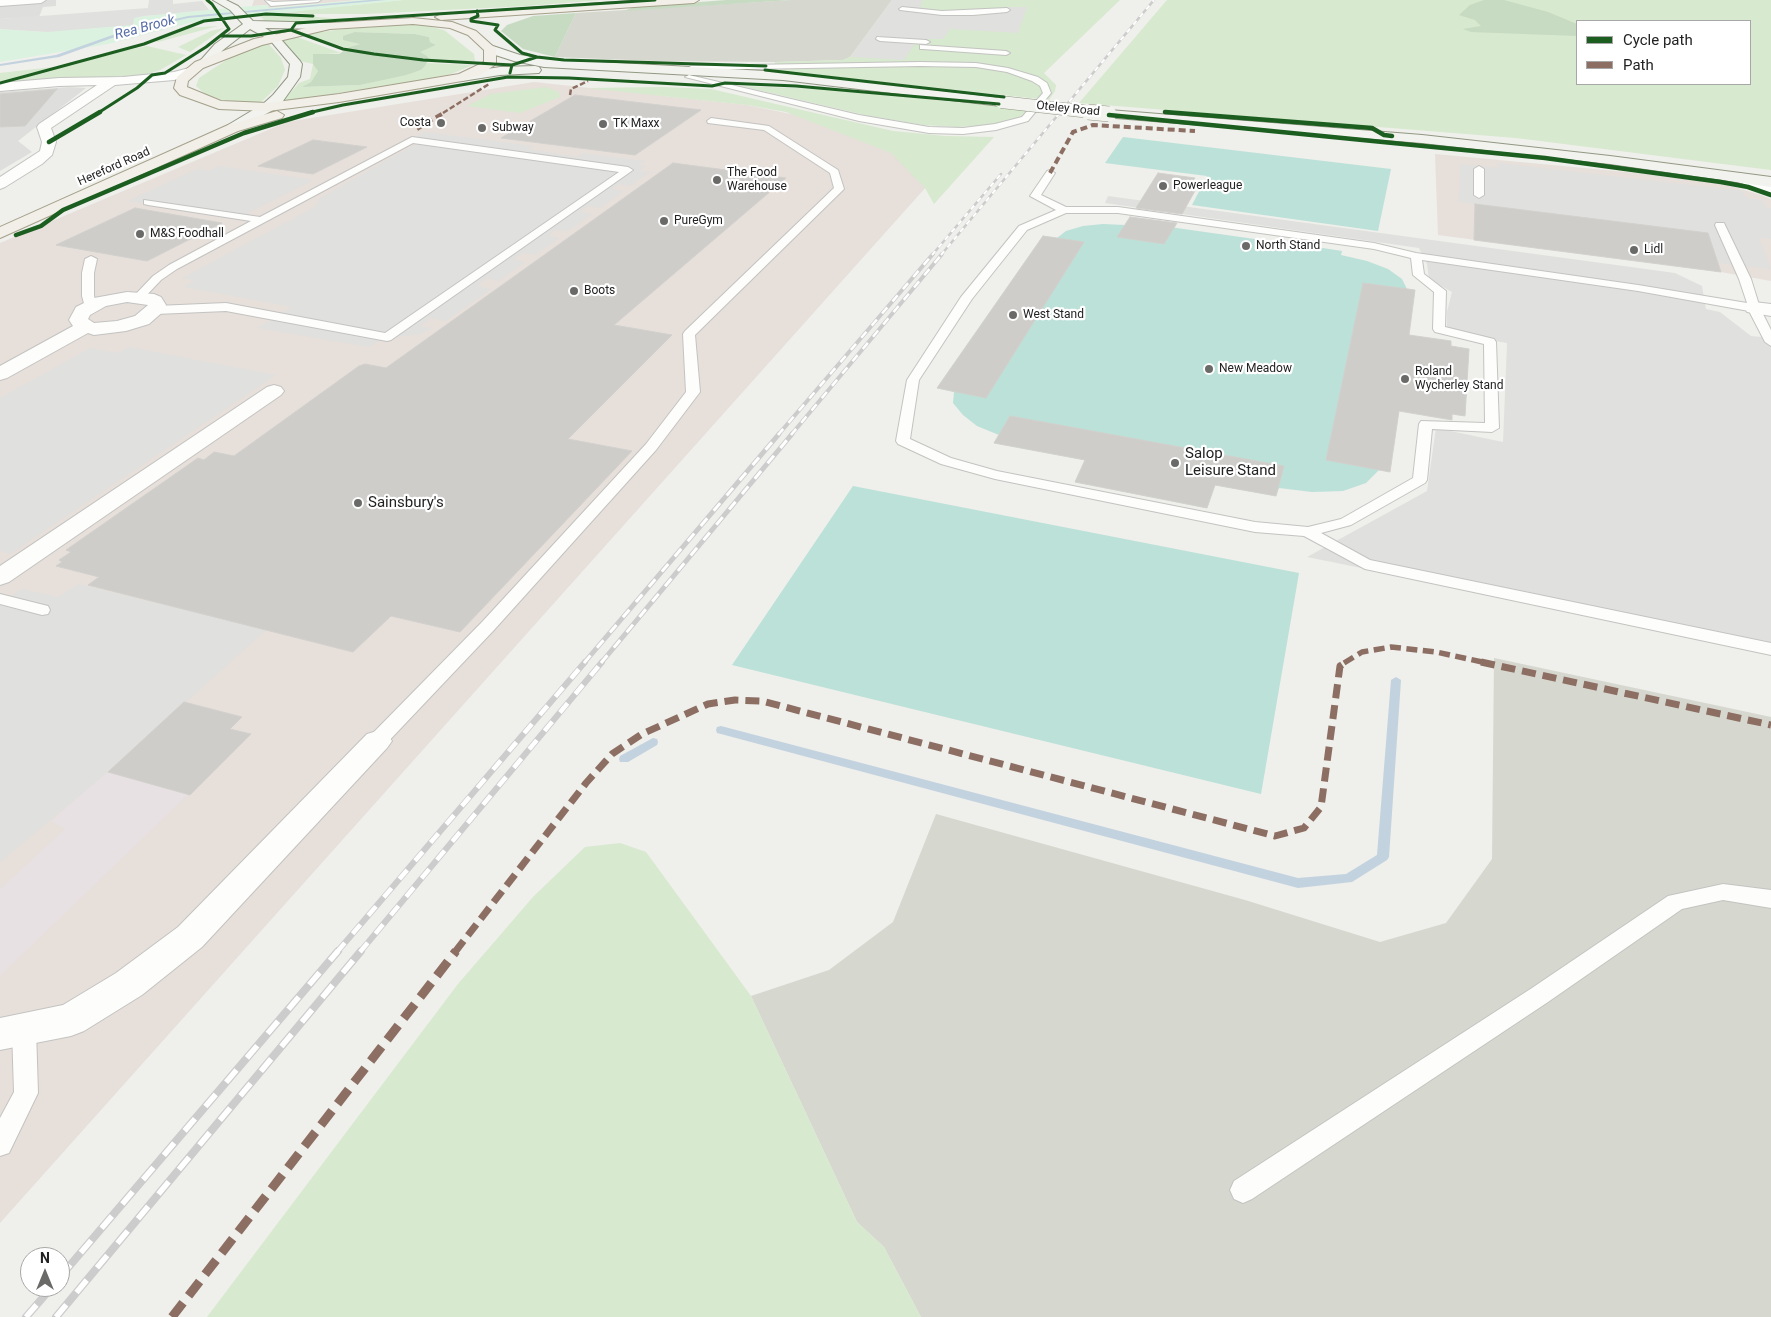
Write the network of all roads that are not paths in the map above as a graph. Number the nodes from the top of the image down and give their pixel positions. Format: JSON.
{"nodes":[{"id":1,"x":41,"y":0,"type":"edge"},
{"id":2,"x":218,"y":0,"type":"edge"},
{"id":3,"x":268,"y":0,"type":"edge"},
{"id":4,"x":318,"y":0,"type":"edge"},
{"id":5,"x":694,"y":0,"type":"edge"},
{"id":6,"x":0,"y":3,"type":"edge"},
{"id":7,"x":236,"y":4,"type":"edge"},
{"id":8,"x":552,"y":9,"type":"junction"},
{"id":9,"x":902,"y":9,"type":"dead end"},
{"id":10,"x":1007,"y":10,"type":"dead end"},
{"id":11,"x":248,"y":22,"type":"junction"},
{"id":12,"x":386,"y":22,"type":"junction"},
{"id":13,"x":330,"y":26,"type":"junction"},
{"id":14,"x":472,"y":33,"type":"junction"},
{"id":15,"x":274,"y":38,"type":"junction"},
{"id":16,"x":880,"y":39,"type":"dead end"},
{"id":17,"x":925,"y":42,"type":"junction"},
{"id":18,"x":490,"y":48,"type":"junction"},
{"id":19,"x":1006,"y":53,"type":"dead end"},
{"id":20,"x":918,"y":57,"type":"junction"},
{"id":21,"x":206,"y":61,"type":"junction"},
{"id":22,"x":900,"y":64,"type":"junction"},
{"id":23,"x":943,"y":64,"type":"junction"},
{"id":24,"x":646,"y":69,"type":"junction"},
{"id":25,"x":189,"y":72,"type":"junction"},
{"id":26,"x":462,"y":77,"type":"junction"},
{"id":27,"x":689,"y":77,"type":"junction"},
{"id":28,"x":118,"y":81,"type":"junction"},
{"id":29,"x":842,"y":84,"type":"junction"},
{"id":30,"x":0,"y":87,"type":"edge"},
{"id":31,"x":185,"y":92,"type":"junction"},
{"id":32,"x":339,"y":98,"type":"junction"},
{"id":33,"x":219,"y":105,"type":"junction"},
{"id":34,"x":268,"y":107,"type":"junction"},
{"id":35,"x":212,"y":117,"type":"dead end"},
{"id":36,"x":711,"y":122,"type":"dead end"},
{"id":37,"x":233,"y":128,"type":"junction"},
{"id":38,"x":189,"y":133,"type":"dead end"},
{"id":39,"x":1479,"y":169,"type":"dead end"},
{"id":40,"x":1050,"y":173,"type":"dead end"},
{"id":41,"x":1740,"y":178,"type":"junction"},
{"id":42,"x":1771,"y":182,"type":"edge"},
{"id":43,"x":0,"y":184,"type":"edge"},
{"id":44,"x":1771,"y":188,"type":"edge"},
{"id":45,"x":1479,"y":196,"type":"dead end"},
{"id":46,"x":148,"y":202,"type":"dead end"},
{"id":47,"x":1064,"y":210,"type":"junction"},
{"id":48,"x":9,"y":212,"type":"dead end"},
{"id":49,"x":261,"y":220,"type":"junction"},
{"id":50,"x":1720,"y":225,"type":"dead end"},
{"id":51,"x":0,"y":233,"type":"edge"},
{"id":52,"x":1416,"y":256,"type":"junction"},
{"id":53,"x":91,"y":259,"type":"dead end"},
{"id":54,"x":139,"y":297,"type":"junction"},
{"id":55,"x":91,"y":307,"type":"junction"},
{"id":56,"x":1763,"y":309,"type":"edge"},
{"id":57,"x":156,"y":310,"type":"junction"},
{"id":58,"x":85,"y":327,"type":"junction"},
{"id":59,"x":1771,"y":342,"type":"edge"},
{"id":60,"x":0,"y":374,"type":"edge"},
{"id":61,"x":274,"y":392,"type":"dead end"},
{"id":62,"x":1308,"y":532,"type":"junction"},
{"id":63,"x":0,"y":576,"type":"edge"},
{"id":64,"x":0,"y":599,"type":"edge"},
{"id":65,"x":42,"y":610,"type":"dead end"},
{"id":66,"x":1771,"y":649,"type":"edge"},
{"id":67,"x":377,"y":741,"type":"joint"},
{"id":68,"x":1771,"y":899,"type":"edge"},
{"id":69,"x":12,"y":1032,"type":"edge"},
{"id":70,"x":0,"y":1144,"type":"edge"},
{"id":71,"x":1243,"y":1190,"type":"dead end"}],
"edges":[{"from":1,"to":6,"type":"street"},
{"from":2,"to":7,"type":"main road"},
{"from":3,"to":4,"type":"lane"},
{"from":5,"to":8,"type":"main road"},
{"from":7,"to":11,"type":"main road"},
{"from":8,"to":12,"type":"main road"},
{"from":8,"to":14,"type":"main road"},
{"from":9,"to":10,"type":"lane"},
{"from":11,"to":13,"type":"main road"},
{"from":11,"to":15,"type":"main road"},
{"from":11,"to":21,"type":"main road"},
{"from":12,"to":13,"type":"main road"},
{"from":12,"to":14,"type":"main road"},
{"from":13,"to":15,"type":"main road"},
{"from":14,"to":18,"type":"main road"},
{"from":15,"to":21,"type":"main road"},
{"from":15,"to":34,"type":"main road"},
{"from":16,"to":17,"type":"lane"},
{"from":17,"to":19,"type":"lane"},
{"from":17,"to":20,"type":"lane"},
{"from":18,"to":24,"type":"main road","name":"Oteley Road"},
{"from":18,"to":26,"type":"main road"},
{"from":20,"to":22,"type":"lane"},
{"from":20,"to":23,"type":"lane"},
{"from":21,"to":25,"type":"main road"},
{"from":22,"to":23,"type":"lane"},
{"from":22,"to":24,"type":"lane"},
{"from":23,"to":27,"type":"lane"},
{"from":24,"to":29,"type":"main road","name":"Oteley Road"},
{"from":25,"to":28,"type":"street"},
{"from":25,"to":31,"type":"main road"},
{"from":26,"to":27,"type":"main road","name":"Oteley Road"},
{"from":26,"to":32,"type":"main road"},
{"from":27,"to":29,"type":"main road","name":"Oteley Road"},
{"from":28,"to":30,"type":"street"},
{"from":28,"to":31,"type":"street"},
{"from":28,"to":43,"type":"street"},
{"from":29,"to":41,"type":"main road","name":"Oteley Road","bridge":true},
{"from":31,"to":33,"type":"main road"},
{"from":32,"to":34,"type":"main road"},
{"from":32,"to":37,"type":"main road","name":"Hereford Road"},
{"from":33,"to":34,"type":"main road"},
{"from":33,"to":35,"type":"main road"},
{"from":34,"to":37,"type":"main road"},
{"from":36,"to":67,"type":"lane"},
{"from":37,"to":51,"type":"main road","name":"Hereford Road"},
{"from":38,"to":48,"type":"main road","name":"Hereford Road"},
{"from":39,"to":45,"type":"lane"},
{"from":40,"to":47,"type":"lane"},
{"from":41,"to":42,"type":"main road","name":"Oteley Road"},
{"from":41,"to":44,"type":"street"},
{"from":46,"to":49,"type":"lane"},
{"from":47,"to":52,"type":"lane"},
{"from":47,"to":62,"type":"lane"},
{"from":49,"to":54,"type":"lane"},
{"from":49,"to":57,"type":"lane"},
{"from":50,"to":56,"type":"lane"},
{"from":52,"to":56,"type":"lane"},
{"from":52,"to":62,"type":"lane"},
{"from":53,"to":55,"type":"lane"},
{"from":54,"to":55,"type":"street"},
{"from":54,"to":57,"type":"street"},
{"from":55,"to":58,"type":"street"},
{"from":56,"to":59,"type":"lane"},
{"from":57,"to":58,"type":"street"},
{"from":58,"to":60,"type":"street"},
{"from":61,"to":63,"type":"street"},
{"from":62,"to":66,"type":"lane"},
{"from":64,"to":65,"type":"lane"},
{"from":67,"to":69,"type":"street"},
{"from":68,"to":71,"type":"lane"},
{"from":69,"to":70,"type":"lane"}]}
